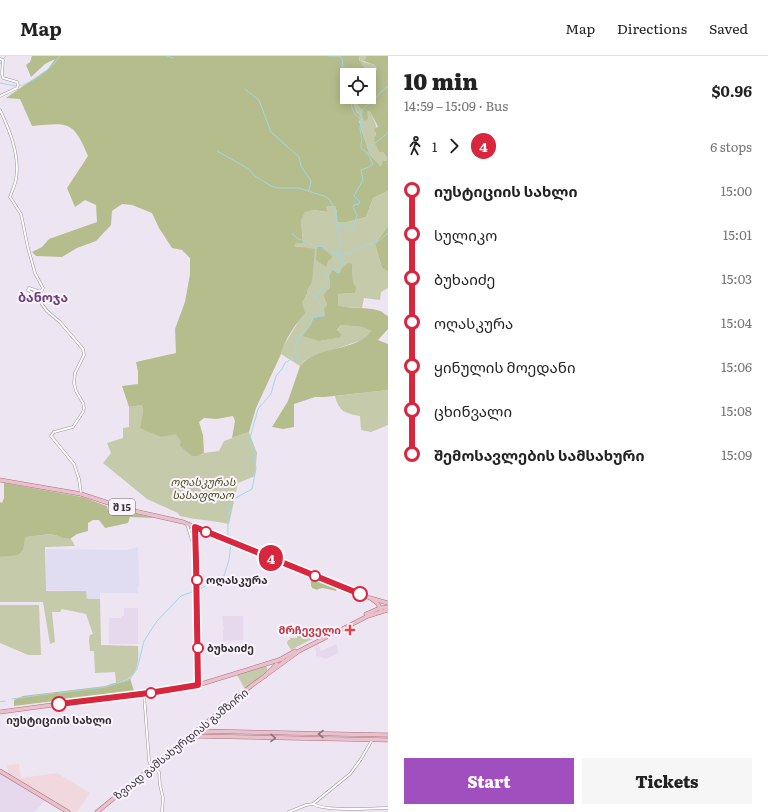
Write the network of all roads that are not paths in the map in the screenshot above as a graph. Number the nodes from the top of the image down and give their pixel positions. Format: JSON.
{"nodes":[{"id":1,"x":0,"y":60,"type":"edge"},
{"id":2,"x":0,"y":96,"type":"edge"},
{"id":3,"x":0,"y":110,"type":"edge"},
{"id":4,"x":0,"y":480,"type":"edge"},
{"id":5,"x":82,"y":494,"type":"junction"},
{"id":6,"x":186,"y":523,"type":"junction"},
{"id":7,"x":192,"y":529,"type":"junction"},
{"id":8,"x":203,"y":530,"type":"junction"},
{"id":9,"x":195,"y":532,"type":"junction"},
{"id":10,"x":195,"y":537,"type":"junction"},
{"id":11,"x":196,"y":555,"type":"junction"},
{"id":12,"x":370,"y":598,"type":"junction"},
{"id":13,"x":379,"y":601,"type":"junction"},
{"id":14,"x":388,"y":603,"type":"edge"},
{"id":15,"x":384,"y":608,"type":"edge"},
{"id":16,"x":388,"y":610,"type":"edge"},
{"id":17,"x":278,"y":662,"type":"junction"},
{"id":18,"x":264,"y":664,"type":"junction"},
{"id":19,"x":270,"y":670,"type":"junction"},
{"id":20,"x":265,"y":676,"type":"junction"},
{"id":21,"x":198,"y":685,"type":"junction"},
{"id":22,"x":144,"y":694,"type":"junction"},
{"id":23,"x":0,"y":712,"type":"edge"},
{"id":24,"x":210,"y":721,"type":"junction"},
{"id":25,"x":197,"y":731,"type":"junction"},
{"id":26,"x":214,"y":732,"type":"junction"},
{"id":27,"x":234,"y":732,"type":"junction"},
{"id":28,"x":256,"y":732,"type":"junction"},
{"id":29,"x":342,"y":734,"type":"junction"},
{"id":30,"x":349,"y":734,"type":"junction"},
{"id":31,"x":388,"y":735,"type":"edge"},
{"id":32,"x":192,"y":736,"type":"junction"},
{"id":33,"x":232,"y":737,"type":"junction"},
{"id":34,"x":256,"y":738,"type":"junction"},
{"id":35,"x":342,"y":739,"type":"junction"},
{"id":36,"x":350,"y":740,"type":"junction"},
{"id":37,"x":372,"y":740,"type":"junction"},
{"id":38,"x":388,"y":740,"type":"edge"},
{"id":39,"x":153,"y":766,"type":"junction"},
{"id":40,"x":0,"y":771,"type":"edge"},
{"id":41,"x":313,"y":804,"type":"junction"},
{"id":42,"x":388,"y":808,"type":"edge"},
{"id":43,"x":68,"y":812,"type":"edge"},
{"id":44,"x":97,"y":812,"type":"edge"},
{"id":45,"x":162,"y":812,"type":"edge"},
{"id":46,"x":289,"y":812,"type":"edge"}],
"edges":[{"from":1,"to":2,"type":"street"},
{"from":3,"to":5,"type":"street"},
{"from":4,"to":5,"type":"main road","number":"შ 15"},
{"from":5,"to":6,"type":"main road","number":"შ 15"},
{"from":6,"to":7,"type":"main road"},
{"from":6,"to":7,"type":"street"},
{"from":7,"to":8,"type":"main road"},
{"from":7,"to":9,"type":"street"},
{"from":7,"to":9,"type":"street"},
{"from":7,"to":11,"type":"street"},
{"from":8,"to":10,"type":"street"},
{"from":8,"to":12,"type":"main road"},
{"from":9,"to":10,"type":"street"},
{"from":10,"to":11,"type":"street"},
{"from":11,"to":21,"type":"street"},
{"from":12,"to":13,"type":"main road"},
{"from":12,"to":15,"type":"main road"},
{"from":13,"to":14,"type":"main road"},
{"from":13,"to":15,"type":"main road"},
{"from":15,"to":16,"type":"main road"},
{"from":15,"to":17,"type":"main road"},
{"from":17,"to":18,"type":"main road"},
{"from":17,"to":19,"type":"main road","name":"ზვიად გამსახურდიას გამზირი"},
{"from":17,"to":20,"type":"main road","name":"ზვიად გამსახურდიას გამზირი"},
{"from":18,"to":19,"type":"main road"},
{"from":18,"to":21,"type":"main road"},
{"from":19,"to":20,"type":"main road","name":"ზვიად გამსახურდიას გამზირი"},
{"from":20,"to":24,"type":"main road","name":"ზვიად გამსახურდიას გამზირი"},
{"from":21,"to":22,"type":"main road"},
{"from":22,"to":23,"type":"main road"},
{"from":22,"to":39,"type":"street"},
{"from":24,"to":25,"type":"main road","name":"ზვიად გამსახურდიას გამზირი"},
{"from":24,"to":26,"type":"main road"},
{"from":25,"to":26,"type":"main road"},
{"from":25,"to":32,"type":"main road","name":"ზვიად გამსახურდიას გამზირი"},
{"from":26,"to":27,"type":"main road"},
{"from":27,"to":28,"type":"main road"},
{"from":27,"to":33,"type":"main road"},
{"from":29,"to":28,"type":"main road","one_way":true},
{"from":28,"to":34,"type":"main road"},
{"from":29,"to":30,"type":"main road"},
{"from":29,"to":35,"type":"main road"},
{"from":30,"to":31,"type":"main road"},
{"from":30,"to":36,"type":"main road"},
{"from":32,"to":33,"type":"main road"},
{"from":32,"to":39,"type":"main road","name":"ზვიად გამსახურდიას გამზირი"},
{"from":33,"to":34,"type":"main road"},
{"from":34,"to":35,"type":"main road","one_way":true},
{"from":35,"to":36,"type":"main road"},
{"from":36,"to":37,"type":"main road"},
{"from":37,"to":38,"type":"main road"},
{"from":37,"to":41,"type":"street"},
{"from":39,"to":44,"type":"main road","name":"ზვიად გამსახურდიას გამზირი"},
{"from":39,"to":45,"type":"street"},
{"from":40,"to":43,"type":"main road"},
{"from":41,"to":42,"type":"street"},
{"from":41,"to":46,"type":"street"}]}
